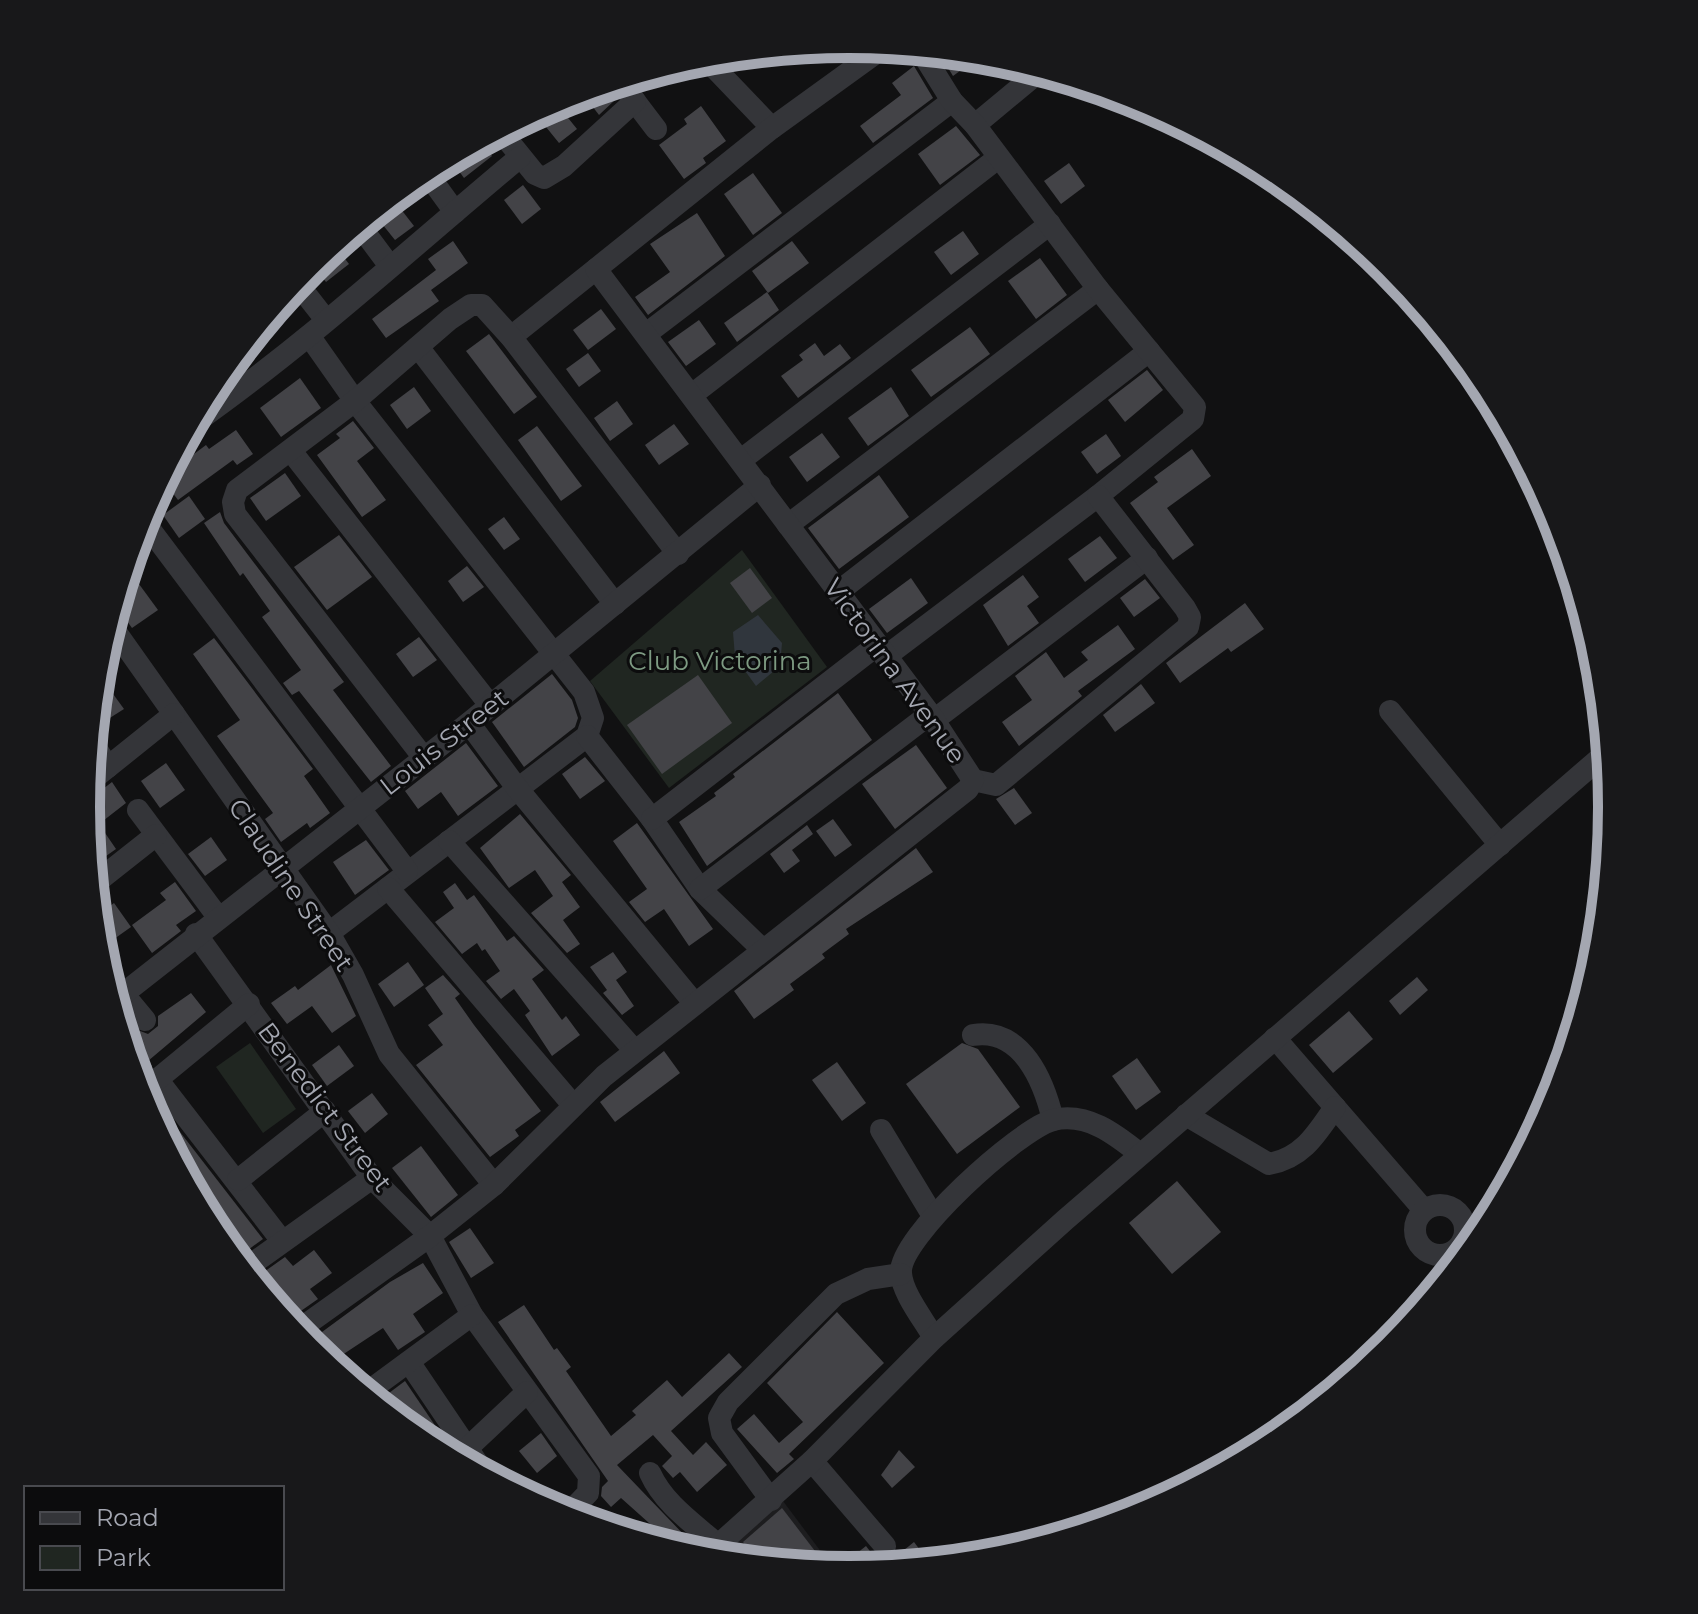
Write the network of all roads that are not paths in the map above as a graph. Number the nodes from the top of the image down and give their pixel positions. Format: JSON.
{"nodes":[{"id":1,"x":868,"y":59,"type":"edge"},
{"id":2,"x":928,"y":62,"type":"edge"},
{"id":3,"x":720,"y":69,"type":"edge"},
{"id":4,"x":1026,"y":80,"type":"edge"},
{"id":5,"x":628,"y":92,"type":"edge"},
{"id":6,"x":635,"y":101,"type":"junction"},
{"id":7,"x":952,"y":101,"type":"junction"},
{"id":8,"x":975,"y":125,"type":"junction"},
{"id":9,"x":772,"y":128,"type":"junction"},
{"id":10,"x":656,"y":129,"type":"dead end"},
{"id":11,"x":508,"y":141,"type":"edge"},
{"id":12,"x":520,"y":157,"type":"junction"},
{"id":13,"x":998,"y":158,"type":"junction"},
{"id":14,"x":434,"y":183,"type":"edge"},
{"id":15,"x":455,"y":212,"type":"junction"},
{"id":16,"x":1050,"y":224,"type":"junction"},
{"id":17,"x":366,"y":235,"type":"edge"},
{"id":18,"x":389,"y":265,"type":"junction"},
{"id":19,"x":596,"y":269,"type":"junction"},
{"id":20,"x":1098,"y":289,"type":"junction"},
{"id":21,"x":305,"y":293,"type":"edge"},
{"id":22,"x":326,"y":320,"type":"junction"},
{"id":23,"x":646,"y":334,"type":"junction"},
{"id":24,"x":310,"y":337,"type":"junction"},
{"id":25,"x":511,"y":337,"type":"junction"},
{"id":26,"x":418,"y":347,"type":"junction"},
{"id":27,"x":1149,"y":351,"type":"junction"},
{"id":28,"x":693,"y":394,"type":"junction"},
{"id":29,"x":223,"y":395,"type":"edge"},
{"id":30,"x":355,"y":401,"type":"junction"},
{"id":31,"x":291,"y":451,"type":"junction"},
{"id":32,"x":741,"y":460,"type":"junction"},
{"id":33,"x":760,"y":485,"type":"junction"},
{"id":34,"x":1098,"y":496,"type":"junction"},
{"id":35,"x":788,"y":525,"type":"junction"},
{"id":36,"x":152,"y":532,"type":"edge"},
{"id":37,"x":678,"y":554,"type":"junction"},
{"id":38,"x":1147,"y":558,"type":"junction"},
{"id":39,"x":838,"y":592,"type":"junction"},
{"id":40,"x":615,"y":604,"type":"junction"},
{"id":41,"x":120,"y":638,"type":"edge"},
{"id":42,"x":881,"y":651,"type":"junction"},
{"id":43,"x":555,"y":655,"type":"junction"},
{"id":44,"x":490,"y":705,"type":"junction"},
{"id":45,"x":1390,"y":711,"type":"dead end"},
{"id":46,"x":174,"y":714,"type":"junction"},
{"id":47,"x":932,"y":717,"type":"junction"},
{"id":48,"x":469,"y":723,"type":"junction"},
{"id":49,"x":587,"y":736,"type":"junction"},
{"id":50,"x":102,"y":758,"type":"edge"},
{"id":51,"x":424,"y":758,"type":"junction"},
{"id":52,"x":1596,"y":761,"type":"edge"},
{"id":53,"x":108,"y":767,"type":"junction"},
{"id":54,"x":101,"y":772,"type":"edge"},
{"id":55,"x":973,"y":780,"type":"junction"},
{"id":56,"x":517,"y":788,"type":"junction"},
{"id":57,"x":361,"y":808,"type":"junction"},
{"id":58,"x":138,"y":810,"type":"dead end"},
{"id":59,"x":652,"y":819,"type":"junction"},
{"id":60,"x":156,"y":835,"type":"junction"},
{"id":61,"x":449,"y":841,"type":"junction"},
{"id":62,"x":1500,"y":845,"type":"junction"},
{"id":63,"x":281,"y":869,"type":"junction"},
{"id":64,"x":407,"y":871,"type":"junction"},
{"id":65,"x":104,"y":876,"type":"edge"},
{"id":66,"x":388,"y":888,"type":"junction"},
{"id":67,"x":700,"y":889,"type":"junction"},
{"id":68,"x":218,"y":917,"type":"junction"},
{"id":69,"x":329,"y":933,"type":"junction"},
{"id":70,"x":196,"y":934,"type":"junction"},
{"id":71,"x":763,"y":950,"type":"junction"},
{"id":72,"x":124,"y":993,"type":"edge"},
{"id":73,"x":125,"y":996,"type":"edge"},
{"id":74,"x":249,"y":1004,"type":"junction"},
{"id":75,"x":695,"y":1004,"type":"junction"},
{"id":76,"x":145,"y":1020,"type":"dead end"},
{"id":77,"x":973,"y":1035,"type":"dead end"},
{"id":78,"x":1275,"y":1038,"type":"junction"},
{"id":79,"x":635,"y":1051,"type":"junction"},
{"id":80,"x":153,"y":1083,"type":"edge"},
{"id":81,"x":156,"y":1092,"type":"edge"},
{"id":82,"x":573,"y":1105,"type":"junction"},
{"id":83,"x":1335,"y":1107,"type":"junction"},
{"id":84,"x":325,"y":1111,"type":"junction"},
{"id":85,"x":1186,"y":1115,"type":"junction"},
{"id":86,"x":1053,"y":1120,"type":"junction"},
{"id":87,"x":881,"y":1130,"type":"dead end"},
{"id":88,"x":1140,"y":1154,"type":"junction"},
{"id":89,"x":372,"y":1178,"type":"junction"},
{"id":90,"x":238,"y":1180,"type":"junction"},
{"id":91,"x":494,"y":1185,"type":"junction"},
{"id":92,"x":1424,"y":1210,"type":"dead end"},
{"id":93,"x":933,"y":1216,"type":"junction"},
{"id":94,"x":430,"y":1236,"type":"junction"},
{"id":95,"x":282,"y":1241,"type":"junction"},
{"id":96,"x":254,"y":1262,"type":"edge"},
{"id":97,"x":901,"y":1274,"type":"junction"},
{"id":98,"x":472,"y":1315,"type":"junction"},
{"id":99,"x":307,"y":1324,"type":"edge"},
{"id":100,"x":934,"y":1338,"type":"junction"},
{"id":101,"x":409,"y":1362,"type":"junction"},
{"id":102,"x":375,"y":1386,"type":"edge"},
{"id":103,"x":527,"y":1392,"type":"junction"},
{"id":104,"x":457,"y":1445,"type":"edge"},
{"id":105,"x":466,"y":1451,"type":"edge"},
{"id":106,"x":812,"y":1461,"type":"junction"},
{"id":107,"x":650,"y":1473,"type":"dead end"},
{"id":108,"x":771,"y":1500,"type":"junction"},
{"id":109,"x":577,"y":1505,"type":"edge"},
{"id":110,"x":705,"y":1542,"type":"edge"},
{"id":111,"x":718,"y":1545,"type":"edge"},
{"id":112,"x":885,"y":1546,"type":"dead end"}],
"edges":[{"from":1,"to":9,"type":"street"},
{"from":2,"to":7,"type":"street"},
{"from":3,"to":9,"type":"street"},
{"from":4,"to":8,"type":"street"},
{"from":5,"to":6,"type":"street"},
{"from":6,"to":10,"type":"street"},
{"from":6,"to":12,"type":"street"},
{"from":7,"to":8,"type":"street"},
{"from":7,"to":23,"type":"street"},
{"from":8,"to":13,"type":"street"},
{"from":9,"to":19,"type":"street"},
{"from":11,"to":12,"type":"street"},
{"from":12,"to":15,"type":"street"},
{"from":13,"to":16,"type":"street"},
{"from":13,"to":28,"type":"street"},
{"from":14,"to":15,"type":"street"},
{"from":15,"to":18,"type":"street"},
{"from":16,"to":20,"type":"street"},
{"from":16,"to":32,"type":"street"},
{"from":17,"to":18,"type":"street"},
{"from":18,"to":22,"type":"street"},
{"from":19,"to":23,"type":"street","name":"Victorina Avenue"},
{"from":19,"to":25,"type":"street"},
{"from":20,"to":27,"type":"street"},
{"from":20,"to":35,"type":"street"},
{"from":21,"to":22,"type":"street"},
{"from":22,"to":24,"type":"street"},
{"from":23,"to":28,"type":"street","name":"Victorina Avenue"},
{"from":24,"to":29,"type":"street"},
{"from":24,"to":30,"type":"street"},
{"from":25,"to":26,"type":"street"},
{"from":25,"to":37,"type":"street"},
{"from":26,"to":30,"type":"street"},
{"from":26,"to":40,"type":"street"},
{"from":27,"to":34,"type":"street"},
{"from":27,"to":39,"type":"street"},
{"from":28,"to":32,"type":"street","name":"Victorina Avenue"},
{"from":30,"to":31,"type":"street"},
{"from":30,"to":43,"type":"street"},
{"from":31,"to":44,"type":"street"},
{"from":31,"to":51,"type":"street"},
{"from":32,"to":33,"type":"street","name":"Victorina Avenue"},
{"from":33,"to":35,"type":"street","name":"Victorina Avenue"},
{"from":33,"to":37,"type":"street","name":"Louis Street"},
{"from":34,"to":38,"type":"street"},
{"from":34,"to":42,"type":"street"},
{"from":35,"to":39,"type":"street","name":"Victorina Avenue"},
{"from":36,"to":57,"type":"street"},
{"from":37,"to":40,"type":"street","name":"Louis Street"},
{"from":38,"to":47,"type":"street"},
{"from":38,"to":55,"type":"street"},
{"from":39,"to":42,"type":"street","name":"Victorina Avenue"},
{"from":40,"to":43,"type":"street","name":"Louis Street"},
{"from":41,"to":46,"type":"street","name":"Claudine Street"},
{"from":42,"to":47,"type":"street","name":"Victorina Avenue"},
{"from":42,"to":59,"type":"street"},
{"from":43,"to":44,"type":"street","name":"Louis Street"},
{"from":43,"to":49,"type":"street"},
{"from":44,"to":48,"type":"street","name":"Louis Street"},
{"from":45,"to":62,"type":"street"},
{"from":46,"to":53,"type":"street"},
{"from":46,"to":63,"type":"street","name":"Claudine Street"},
{"from":47,"to":55,"type":"street","name":"Victorina Avenue"},
{"from":47,"to":67,"type":"street"},
{"from":48,"to":51,"type":"street","name":"Louis Street"},
{"from":48,"to":56,"type":"street"},
{"from":49,"to":56,"type":"street"},
{"from":49,"to":59,"type":"street"},
{"from":50,"to":53,"type":"street"},
{"from":51,"to":57,"type":"street","name":"Louis Street"},
{"from":52,"to":62,"type":"street"},
{"from":53,"to":54,"type":"street"},
{"from":55,"to":71,"type":"street","name":"Victorina Avenue"},
{"from":56,"to":61,"type":"street"},
{"from":56,"to":75,"type":"street"},
{"from":57,"to":63,"type":"street","name":"Louis Street"},
{"from":57,"to":64,"type":"street"},
{"from":58,"to":60,"type":"street"},
{"from":59,"to":67,"type":"street"},
{"from":60,"to":65,"type":"street"},
{"from":60,"to":68,"type":"street"},
{"from":61,"to":64,"type":"street"},
{"from":61,"to":79,"type":"street"},
{"from":62,"to":78,"type":"street"},
{"from":63,"to":68,"type":"street","name":"Louis Street"},
{"from":63,"to":69,"type":"street","name":"Claudine Street"},
{"from":64,"to":66,"type":"street"},
{"from":66,"to":69,"type":"street"},
{"from":66,"to":82,"type":"street"},
{"from":67,"to":71,"type":"street"},
{"from":68,"to":70,"type":"street","name":"Louis Street"},
{"from":69,"to":91,"type":"street","name":"Claudine Street"},
{"from":70,"to":72,"type":"street","name":"Louis Street"},
{"from":70,"to":74,"type":"street","name":"Benedict Street"},
{"from":71,"to":75,"type":"street","name":"Victorina Avenue"},
{"from":73,"to":76,"type":"street"},
{"from":74,"to":80,"type":"street"},
{"from":74,"to":84,"type":"street","name":"Benedict Street"},
{"from":75,"to":79,"type":"street","name":"Victorina Avenue"},
{"from":77,"to":86,"type":"street"},
{"from":78,"to":83,"type":"street"},
{"from":78,"to":85,"type":"street"},
{"from":79,"to":82,"type":"street","name":"Victorina Avenue"},
{"from":81,"to":90,"type":"street"},
{"from":82,"to":91,"type":"street","name":"Victorina Avenue"},
{"from":83,"to":85,"type":"street"},
{"from":83,"to":92,"type":"street"},
{"from":84,"to":89,"type":"street","name":"Benedict Street"},
{"from":84,"to":90,"type":"street"},
{"from":85,"to":88,"type":"street"},
{"from":86,"to":88,"type":"street"},
{"from":86,"to":93,"type":"street"},
{"from":87,"to":93,"type":"street"},
{"from":88,"to":100,"type":"street"},
{"from":89,"to":94,"type":"street","name":"Benedict Street"},
{"from":89,"to":95,"type":"street"},
{"from":90,"to":95,"type":"street"},
{"from":91,"to":94,"type":"street","name":"Victorina Avenue"},
{"from":93,"to":97,"type":"street"},
{"from":94,"to":98,"type":"street","name":"Benedict Street"},
{"from":94,"to":99,"type":"street","name":"Victorina Avenue"},
{"from":95,"to":96,"type":"street"},
{"from":97,"to":100,"type":"street"},
{"from":97,"to":108,"type":"street"},
{"from":98,"to":101,"type":"street"},
{"from":98,"to":103,"type":"street","name":"Benedict Street"},
{"from":100,"to":106,"type":"street"},
{"from":101,"to":102,"type":"street"},
{"from":101,"to":104,"type":"street"},
{"from":103,"to":105,"type":"street"},
{"from":103,"to":109,"type":"street","name":"Benedict Street"},
{"from":106,"to":108,"type":"street"},
{"from":106,"to":112,"type":"street"},
{"from":107,"to":110,"type":"street"},
{"from":108,"to":111,"type":"street"}]}
